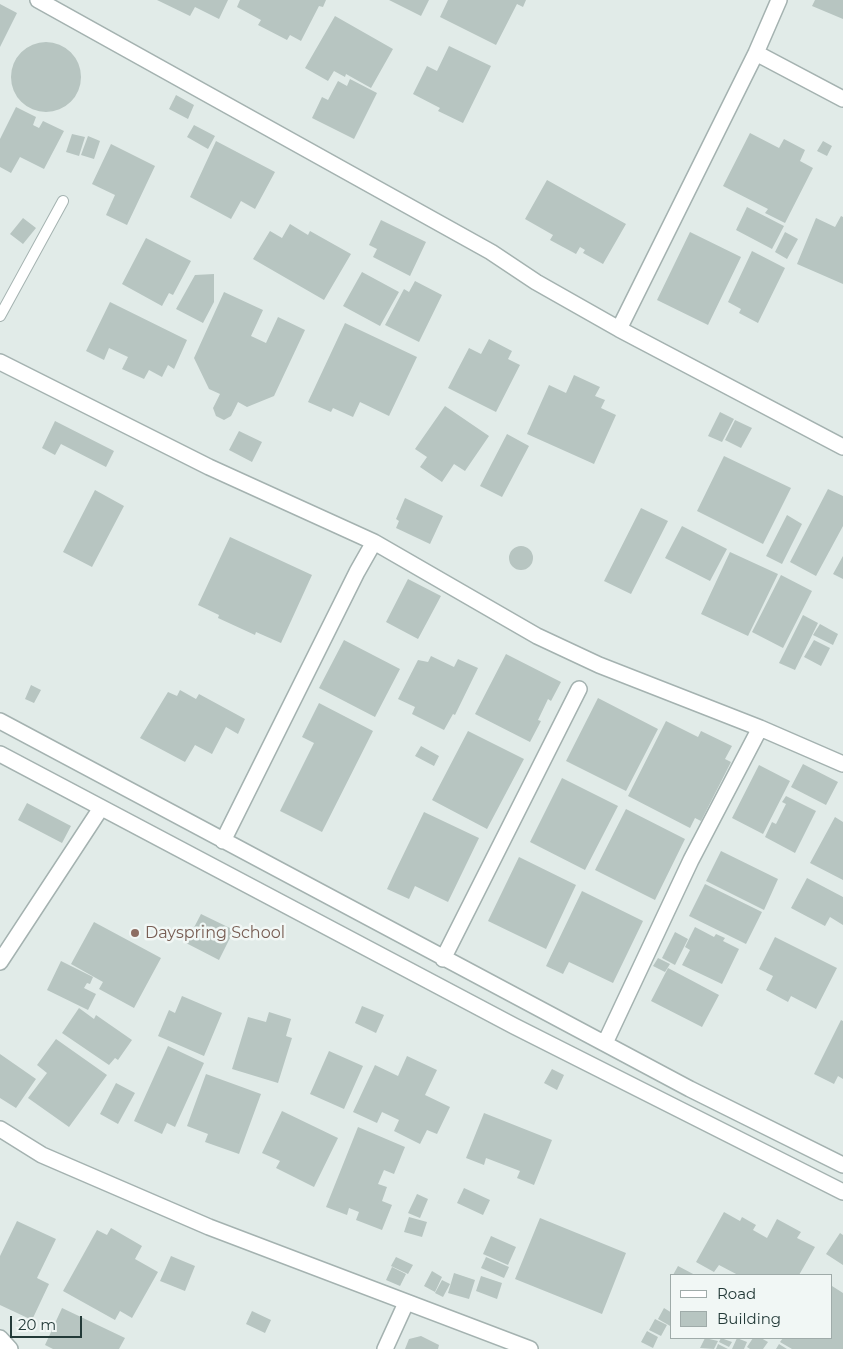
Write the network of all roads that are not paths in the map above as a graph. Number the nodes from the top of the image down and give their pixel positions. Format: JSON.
{"nodes":[{"id":1,"x":38,"y":0,"type":"edge"},
{"id":2,"x":779,"y":0,"type":"edge"},
{"id":3,"x":756,"y":53,"type":"junction"},
{"id":4,"x":843,"y":99,"type":"edge"},
{"id":5,"x":63,"y":202,"type":"dead end"},
{"id":6,"x":0,"y":316,"type":"edge"},
{"id":7,"x":619,"y":329,"type":"junction"},
{"id":8,"x":0,"y":362,"type":"edge"},
{"id":9,"x":843,"y":447,"type":"edge"},
{"id":10,"x":374,"y":542,"type":"junction"},
{"id":11,"x":579,"y":689,"type":"dead end"},
{"id":12,"x":0,"y":721,"type":"edge"},
{"id":13,"x":760,"y":728,"type":"junction"},
{"id":14,"x":0,"y":754,"type":"edge"},
{"id":15,"x":843,"y":764,"type":"edge"},
{"id":16,"x":101,"y":808,"type":"junction"},
{"id":17,"x":223,"y":841,"type":"junction"},
{"id":18,"x":443,"y":959,"type":"junction"},
{"id":19,"x":0,"y":962,"type":"edge"},
{"id":20,"x":605,"y":1043,"type":"junction"},
{"id":21,"x":0,"y":1129,"type":"edge"},
{"id":22,"x":843,"y":1165,"type":"edge"},
{"id":23,"x":843,"y":1192,"type":"edge"},
{"id":24,"x":406,"y":1303,"type":"junction"},
{"id":25,"x":0,"y":1338,"type":"edge"},
{"id":26,"x":10,"y":1349,"type":"edge"},
{"id":27,"x":385,"y":1349,"type":"edge"},
{"id":28,"x":530,"y":1349,"type":"edge"}],
"edges":[{"from":1,"to":7,"type":"street"},
{"from":2,"to":3,"type":"street"},
{"from":3,"to":4,"type":"street"},
{"from":3,"to":7,"type":"street"},
{"from":5,"to":6,"type":"lane"},
{"from":7,"to":9,"type":"street"},
{"from":8,"to":10,"type":"street"},
{"from":10,"to":13,"type":"street"},
{"from":10,"to":17,"type":"street"},
{"from":11,"to":18,"type":"street"},
{"from":12,"to":17,"type":"street"},
{"from":13,"to":15,"type":"street"},
{"from":13,"to":20,"type":"street"},
{"from":14,"to":16,"type":"street"},
{"from":16,"to":19,"type":"street"},
{"from":16,"to":23,"type":"street"},
{"from":17,"to":18,"type":"street"},
{"from":18,"to":20,"type":"street"},
{"from":20,"to":22,"type":"street"},
{"from":21,"to":24,"type":"street"},
{"from":24,"to":27,"type":"street"},
{"from":24,"to":28,"type":"street"},
{"from":25,"to":26,"type":"street"}]}
